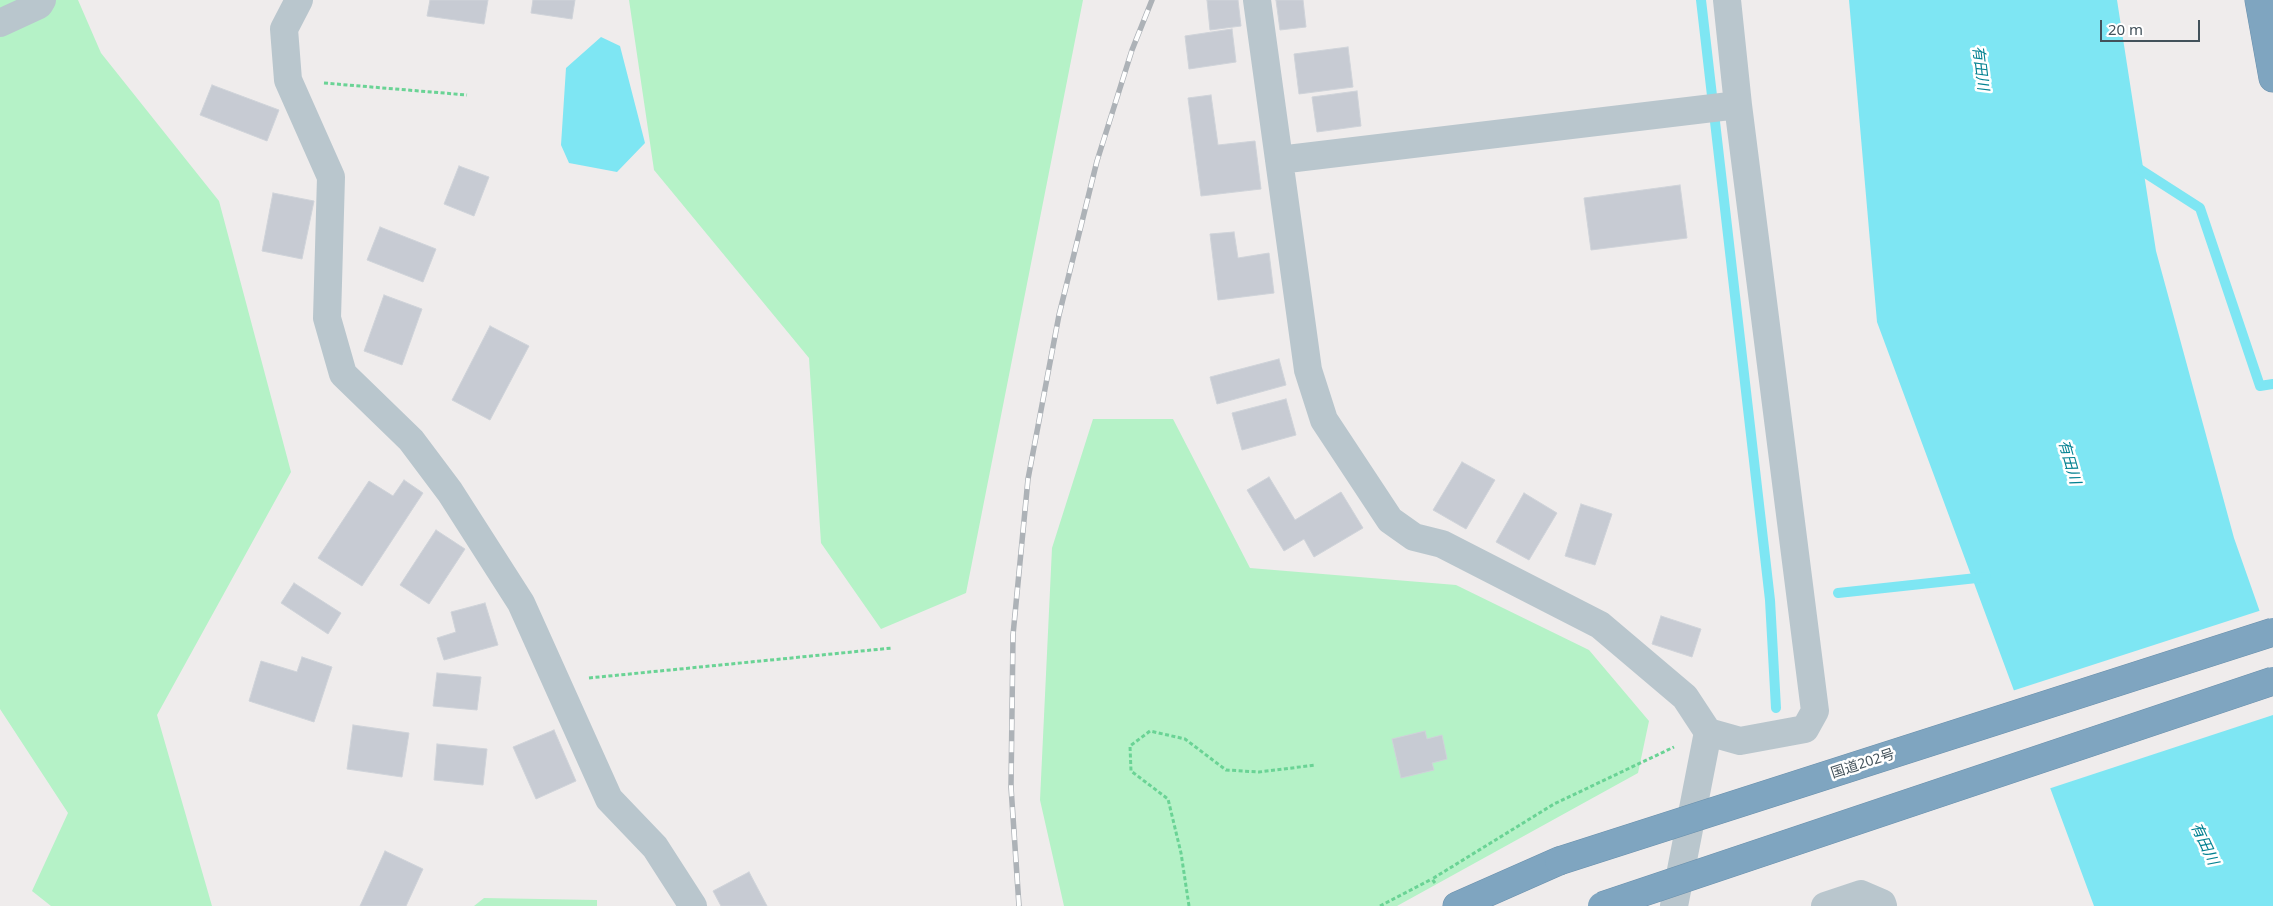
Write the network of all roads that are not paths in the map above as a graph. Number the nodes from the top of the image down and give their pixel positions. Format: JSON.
{"nodes":[{"id":1,"x":42,"y":0,"type":"edge"},
{"id":2,"x":299,"y":0,"type":"edge"},
{"id":3,"x":1257,"y":0,"type":"edge"},
{"id":4,"x":1727,"y":0,"type":"edge"},
{"id":5,"x":2258,"y":0,"type":"edge"},
{"id":6,"x":0,"y":23,"type":"edge"},
{"id":7,"x":2273,"y":78,"type":"edge"},
{"id":8,"x":1738,"y":105,"type":"junction"},
{"id":9,"x":1279,"y":160,"type":"junction"},
{"id":10,"x":2273,"y":632,"type":"edge"},
{"id":11,"x":2273,"y":681,"type":"edge"},
{"id":12,"x":1708,"y":732,"type":"junction"},
{"id":13,"x":693,"y":906,"type":"edge"},
{"id":14,"x":1457,"y":906,"type":"edge"},
{"id":15,"x":1602,"y":906,"type":"edge"},
{"id":16,"x":1674,"y":906,"type":"edge"},
{"id":17,"x":1825,"y":906,"type":"edge"},
{"id":18,"x":1883,"y":906,"type":"edge"}],
"edges":[{"from":1,"to":6,"type":"street"},
{"from":2,"to":13,"type":"street"},
{"from":3,"to":9,"type":"street"},
{"from":4,"to":8,"type":"street"},
{"from":5,"to":7,"type":"highway"},
{"from":8,"to":9,"type":"street"},
{"from":8,"to":12,"type":"street"},
{"from":9,"to":12,"type":"street"},
{"from":10,"to":14,"type":"highway","name":"国道202号","bridge":true},
{"from":11,"to":15,"type":"highway","bridge":true},
{"from":12,"to":16,"type":"street"},
{"from":17,"to":18,"type":"street"}]}
